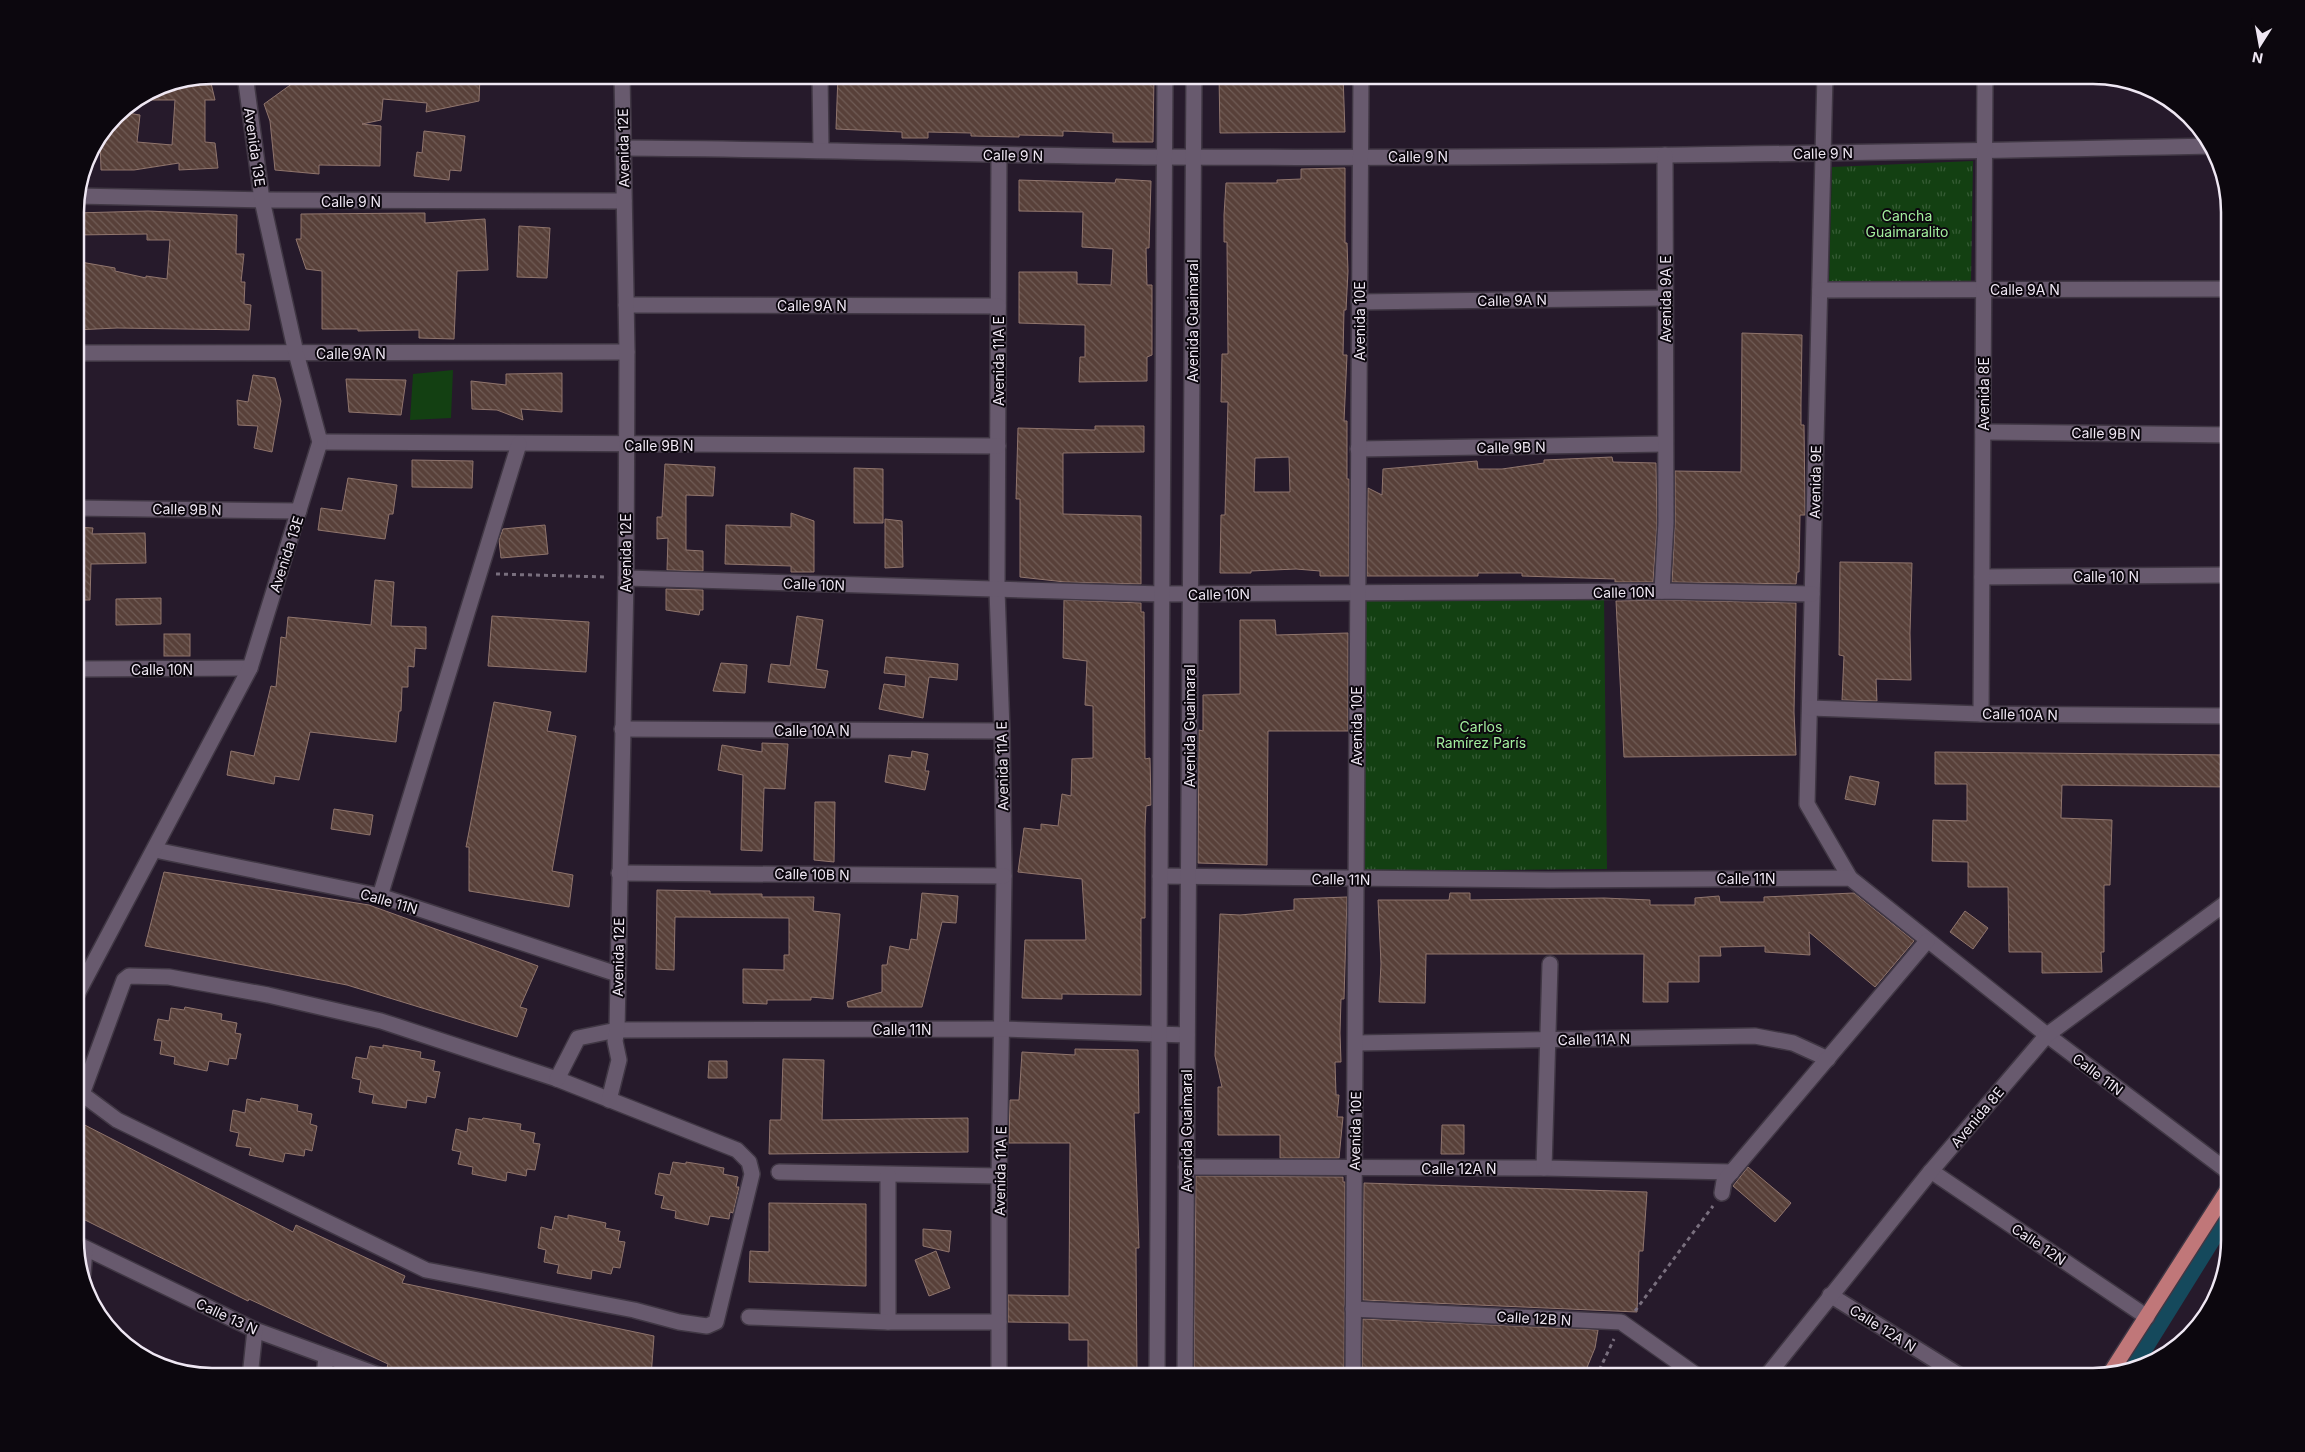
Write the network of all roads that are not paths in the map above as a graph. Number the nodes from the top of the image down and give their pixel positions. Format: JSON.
{"nodes":[{"id":1,"x":246,"y":84,"type":"edge"},
{"id":2,"x":622,"y":84,"type":"edge"},
{"id":3,"x":820,"y":84,"type":"edge"},
{"id":4,"x":1165,"y":84,"type":"edge"},
{"id":5,"x":1194,"y":84,"type":"edge"},
{"id":6,"x":1361,"y":84,"type":"edge"},
{"id":7,"x":1825,"y":84,"type":"edge"},
{"id":8,"x":1985,"y":84,"type":"edge"},
{"id":9,"x":2203,"y":146,"type":"edge"},
{"id":10,"x":623,"y":148,"type":"junction"},
{"id":11,"x":821,"y":149,"type":"junction"},
{"id":12,"x":1984,"y":150,"type":"junction"},
{"id":13,"x":1665,"y":154,"type":"junction"},
{"id":14,"x":1823,"y":154,"type":"junction"},
{"id":15,"x":999,"y":155,"type":"junction"},
{"id":16,"x":1193,"y":156,"type":"junction"},
{"id":17,"x":1360,"y":156,"type":"junction"},
{"id":18,"x":1164,"y":157,"type":"junction"},
{"id":19,"x":85,"y":196,"type":"edge"},
{"id":20,"x":262,"y":200,"type":"junction"},
{"id":21,"x":624,"y":201,"type":"junction"},
{"id":22,"x":1984,"y":289,"type":"junction"},
{"id":23,"x":2221,"y":289,"type":"edge"},
{"id":24,"x":1820,"y":290,"type":"junction"},
{"id":25,"x":1665,"y":298,"type":"junction"},
{"id":26,"x":1359,"y":302,"type":"junction"},
{"id":27,"x":626,"y":305,"type":"junction"},
{"id":28,"x":998,"y":306,"type":"junction"},
{"id":29,"x":627,"y":352,"type":"junction"},
{"id":30,"x":84,"y":353,"type":"edge"},
{"id":31,"x":296,"y":353,"type":"junction"},
{"id":32,"x":1983,"y":432,"type":"junction"},
{"id":33,"x":2221,"y":435,"type":"edge"},
{"id":34,"x":320,"y":442,"type":"junction"},
{"id":35,"x":520,"y":444,"type":"junction"},
{"id":36,"x":1664,"y":444,"type":"junction"},
{"id":37,"x":626,"y":445,"type":"junction"},
{"id":38,"x":998,"y":446,"type":"junction"},
{"id":39,"x":1358,"y":449,"type":"junction"},
{"id":40,"x":84,"y":508,"type":"edge"},
{"id":41,"x":299,"y":511,"type":"junction"},
{"id":42,"x":2221,"y":575,"type":"edge"},
{"id":43,"x":1982,"y":577,"type":"junction"},
{"id":44,"x":626,"y":578,"type":"junction"},
{"id":45,"x":997,"y":590,"type":"junction"},
{"id":46,"x":1662,"y":591,"type":"junction"},
{"id":47,"x":1162,"y":594,"type":"junction"},
{"id":48,"x":1357,"y":594,"type":"junction"},
{"id":49,"x":1812,"y":594,"type":"junction"},
{"id":50,"x":1190,"y":595,"type":"junction"},
{"id":51,"x":250,"y":668,"type":"junction"},
{"id":52,"x":84,"y":669,"type":"edge"},
{"id":53,"x":1810,"y":708,"type":"junction"},
{"id":54,"x":1982,"y":714,"type":"junction"},
{"id":55,"x":2221,"y":716,"type":"edge"},
{"id":56,"x":622,"y":729,"type":"junction"},
{"id":57,"x":1002,"y":731,"type":"junction"},
{"id":58,"x":154,"y":850,"type":"junction"},
{"id":59,"x":619,"y":872,"type":"junction"},
{"id":60,"x":1004,"y":876,"type":"junction"},
{"id":61,"x":1160,"y":876,"type":"junction"},
{"id":62,"x":1188,"y":877,"type":"junction"},
{"id":63,"x":1850,"y":878,"type":"junction"},
{"id":64,"x":1356,"y":879,"type":"junction"},
{"id":65,"x":380,"y":896,"type":"junction"},
{"id":66,"x":2221,"y":907,"type":"edge"},
{"id":67,"x":1927,"y":941,"type":"junction"},
{"id":68,"x":1550,"y":964,"type":"dead end"},
{"id":69,"x":617,"y":974,"type":"junction"},
{"id":70,"x":84,"y":981,"type":"edge"},
{"id":71,"x":1003,"y":1029,"type":"junction"},
{"id":72,"x":617,"y":1030,"type":"junction"},
{"id":73,"x":1160,"y":1035,"type":"junction"},
{"id":74,"x":1187,"y":1035,"type":"junction"},
{"id":75,"x":2047,"y":1035,"type":"junction"},
{"id":76,"x":1549,"y":1040,"type":"junction"},
{"id":77,"x":1356,"y":1043,"type":"junction"},
{"id":78,"x":1828,"y":1059,"type":"junction"},
{"id":79,"x":556,"y":1079,"type":"junction"},
{"id":80,"x":84,"y":1089,"type":"edge"},
{"id":81,"x":84,"y":1095,"type":"edge"},
{"id":82,"x":609,"y":1100,"type":"junction"},
{"id":83,"x":2221,"y":1166,"type":"edge"},
{"id":84,"x":1186,"y":1167,"type":"junction"},
{"id":85,"x":1354,"y":1167,"type":"junction"},
{"id":86,"x":1544,"y":1168,"type":"junction"},
{"id":87,"x":1932,"y":1171,"type":"junction"},
{"id":88,"x":780,"y":1172,"type":"dead end"},
{"id":89,"x":1732,"y":1172,"type":"junction"},
{"id":90,"x":888,"y":1175,"type":"junction"},
{"id":91,"x":999,"y":1176,"type":"junction"},
{"id":92,"x":1722,"y":1193,"type":"road end"},
{"id":93,"x":2221,"y":1200,"type":"edge"},
{"id":94,"x":84,"y":1248,"type":"edge"},
{"id":95,"x":1830,"y":1295,"type":"junction"},
{"id":96,"x":1353,"y":1309,"type":"junction"},
{"id":97,"x":2147,"y":1316,"type":"junction"},
{"id":98,"x":749,"y":1317,"type":"dead end"},
{"id":99,"x":888,"y":1322,"type":"junction"},
{"id":100,"x":999,"y":1322,"type":"junction"},
{"id":101,"x":255,"y":1330,"type":"junction"},
{"id":102,"x":326,"y":1357,"type":"junction"},
{"id":103,"x":2115,"y":1366,"type":"edge"},
{"id":104,"x":251,"y":1368,"type":"edge"},
{"id":105,"x":325,"y":1368,"type":"edge"},
{"id":106,"x":358,"y":1368,"type":"edge"},
{"id":107,"x":999,"y":1368,"type":"edge"},
{"id":108,"x":1158,"y":1368,"type":"edge"},
{"id":109,"x":1185,"y":1368,"type":"edge"},
{"id":110,"x":1353,"y":1368,"type":"edge"},
{"id":111,"x":1686,"y":1368,"type":"edge"},
{"id":112,"x":1773,"y":1368,"type":"edge"},
{"id":113,"x":1948,"y":1368,"type":"edge"}],
"edges":[{"from":1,"to":20,"type":"street","name":"Avenida 13E"},
{"from":2,"to":10,"type":"street","name":"Avenida 12E"},
{"from":3,"to":11,"type":"street"},
{"from":4,"to":18,"type":"street","name":"Avenida Guaimaral"},
{"from":5,"to":16,"type":"street","name":"Avenida Guaimaral"},
{"from":6,"to":17,"type":"street","name":"Avenida 10E"},
{"from":7,"to":14,"type":"street","name":"Avenida 9E"},
{"from":8,"to":12,"type":"street","name":"Avenida 8E"},
{"from":9,"to":12,"type":"street","name":"Calle 9 N"},
{"from":10,"to":11,"type":"street","name":"Calle 9 N"},
{"from":10,"to":21,"type":"street","name":"Avenida 12E"},
{"from":11,"to":15,"type":"street","name":"Calle 9 N"},
{"from":12,"to":14,"type":"street","name":"Calle 9 N"},
{"from":12,"to":22,"type":"street","name":"Avenida 8E"},
{"from":13,"to":14,"type":"street","name":"Calle 9 N"},
{"from":13,"to":17,"type":"street","name":"Calle 9 N"},
{"from":13,"to":25,"type":"street","name":"Avenida 9A E"},
{"from":14,"to":24,"type":"street","name":"Avenida 9E"},
{"from":15,"to":18,"type":"street","name":"Calle 9 N"},
{"from":15,"to":28,"type":"street","name":"Avenida 11A E"},
{"from":16,"to":17,"type":"street","name":"Calle 9 N"},
{"from":16,"to":18,"type":"street","name":"Calle 9 N"},
{"from":16,"to":50,"type":"street","name":"Avenida Guaimaral"},
{"from":17,"to":26,"type":"street","name":"Avenida 10E"},
{"from":18,"to":47,"type":"street","name":"Avenida Guaimaral"},
{"from":19,"to":20,"type":"street","name":"Calle 9 N"},
{"from":20,"to":21,"type":"street","name":"Calle 9 N"},
{"from":20,"to":31,"type":"street","name":"Avenida 13E"},
{"from":21,"to":27,"type":"street","name":"Avenida 12E"},
{"from":22,"to":23,"type":"street","name":"Calle 9A N"},
{"from":22,"to":24,"type":"street","name":"Calle 9A N"},
{"from":22,"to":32,"type":"street","name":"Avenida 8E"},
{"from":24,"to":49,"type":"street","name":"Avenida 9E"},
{"from":25,"to":26,"type":"street","name":"Calle 9A N"},
{"from":25,"to":36,"type":"street","name":"Avenida 9A E"},
{"from":26,"to":39,"type":"street","name":"Avenida 10E"},
{"from":27,"to":28,"type":"street","name":"Calle 9A N"},
{"from":27,"to":29,"type":"street","name":"Avenida 12E"},
{"from":28,"to":38,"type":"street","name":"Avenida 11A E"},
{"from":29,"to":31,"type":"street","name":"Calle 9A N"},
{"from":29,"to":37,"type":"street","name":"Avenida 12E"},
{"from":30,"to":31,"type":"street","name":"Calle 9A N"},
{"from":31,"to":34,"type":"street","name":"Avenida 13E"},
{"from":32,"to":33,"type":"street","name":"Calle 9B N"},
{"from":32,"to":43,"type":"street","name":"Avenida 8E"},
{"from":34,"to":35,"type":"street","name":"Calle 9B N"},
{"from":34,"to":41,"type":"street","name":"Avenida 13E"},
{"from":35,"to":37,"type":"street","name":"Calle 9B N"},
{"from":35,"to":65,"type":"street"},
{"from":36,"to":39,"type":"street","name":"Calle 9B N"},
{"from":36,"to":46,"type":"street","name":"Avenida 9A E"},
{"from":37,"to":38,"type":"street","name":"Calle 9B N"},
{"from":37,"to":44,"type":"street","name":"Avenida 12E"},
{"from":38,"to":45,"type":"street","name":"Avenida 11A E"},
{"from":39,"to":48,"type":"street","name":"Avenida 10E"},
{"from":40,"to":41,"type":"street","name":"Calle 9B N"},
{"from":41,"to":51,"type":"street","name":"Avenida 13E"},
{"from":42,"to":43,"type":"street","name":"Calle 10 N"},
{"from":43,"to":54,"type":"street","name":"Avenida 8E"},
{"from":44,"to":45,"type":"street","name":"Calle 10N"},
{"from":44,"to":56,"type":"street","name":"Avenida 12E"},
{"from":45,"to":47,"type":"street","name":"Calle 10N"},
{"from":45,"to":57,"type":"street","name":"Avenida 11A E"},
{"from":46,"to":48,"type":"street","name":"Calle 10N"},
{"from":46,"to":49,"type":"street","name":"Calle 10N"},
{"from":47,"to":50,"type":"street","name":"Calle 10N"},
{"from":47,"to":61,"type":"street","name":"Avenida Guaimaral"},
{"from":48,"to":50,"type":"street","name":"Calle 10N"},
{"from":48,"to":64,"type":"street","name":"Avenida 10E"},
{"from":49,"to":53,"type":"street","name":"Avenida 9E"},
{"from":50,"to":62,"type":"street","name":"Avenida Guaimaral"},
{"from":51,"to":52,"type":"street","name":"Calle 10N"},
{"from":51,"to":58,"type":"street","name":"Avenida 13E"},
{"from":53,"to":54,"type":"street","name":"Calle 10A N"},
{"from":53,"to":63,"type":"street","name":"Avenida 9E"},
{"from":54,"to":55,"type":"street","name":"Calle 10A N"},
{"from":56,"to":57,"type":"street","name":"Calle 10A N"},
{"from":56,"to":59,"type":"street","name":"Avenida 12E"},
{"from":57,"to":60,"type":"street","name":"Avenida 11A E"},
{"from":58,"to":65,"type":"street","name":"Calle 11N"},
{"from":58,"to":70,"type":"street","name":"Avenida 13E"},
{"from":59,"to":60,"type":"street","name":"Calle 10B N"},
{"from":59,"to":69,"type":"street","name":"Avenida 12E"},
{"from":60,"to":71,"type":"street","name":"Avenida 11A E"},
{"from":61,"to":62,"type":"street","name":"Calle 11N"},
{"from":61,"to":73,"type":"street","name":"Avenida Guaimaral"},
{"from":62,"to":64,"type":"street","name":"Calle 11N"},
{"from":62,"to":74,"type":"street","name":"Avenida Guaimaral"},
{"from":63,"to":64,"type":"street","name":"Calle 11N"},
{"from":63,"to":67,"type":"street","name":"Calle 11N"},
{"from":64,"to":77,"type":"street","name":"Avenida 10E"},
{"from":65,"to":69,"type":"street","name":"Calle 11N"},
{"from":66,"to":75,"type":"street","name":"Avenida 8E"},
{"from":67,"to":75,"type":"street","name":"Calle 11N"},
{"from":67,"to":78,"type":"street"},
{"from":68,"to":76,"type":"street"},
{"from":69,"to":72,"type":"street","name":"Avenida 12E"},
{"from":71,"to":72,"type":"street","name":"Calle 11N"},
{"from":71,"to":73,"type":"street","name":"Calle 11N"},
{"from":71,"to":91,"type":"street","name":"Avenida 11A E"},
{"from":72,"to":79,"type":"street","name":"Calle 11N"},
{"from":72,"to":82,"type":"street","name":"Avenida 12E"},
{"from":73,"to":74,"type":"street","name":"Calle 11N"},
{"from":73,"to":108,"type":"street","name":"Avenida Guaimaral"},
{"from":74,"to":84,"type":"street","name":"Avenida Guaimaral"},
{"from":75,"to":83,"type":"street","name":"Calle 11N"},
{"from":75,"to":87,"type":"street","name":"Avenida 8E"},
{"from":76,"to":77,"type":"street","name":"Calle 11A N"},
{"from":76,"to":78,"type":"street","name":"Calle 11A N"},
{"from":76,"to":86,"type":"street"},
{"from":77,"to":85,"type":"street","name":"Avenida 10E"},
{"from":78,"to":89,"type":"street"},
{"from":79,"to":80,"type":"street"},
{"from":79,"to":82,"type":"street"},
{"from":81,"to":82,"type":"street"},
{"from":84,"to":85,"type":"street","name":"Calle 12A N"},
{"from":84,"to":109,"type":"street","name":"Avenida Guaimaral"},
{"from":85,"to":86,"type":"street","name":"Calle 12A N"},
{"from":85,"to":96,"type":"street","name":"Avenida 10E"},
{"from":86,"to":89,"type":"street","name":"Calle 12A N"},
{"from":87,"to":95,"type":"street","name":"Avenida 8E"},
{"from":87,"to":97,"type":"street","name":"Calle 12N"},
{"from":88,"to":90,"type":"street"},
{"from":89,"to":92,"type":"street"},
{"from":90,"to":91,"type":"street"},
{"from":90,"to":99,"type":"street"},
{"from":91,"to":100,"type":"street","name":"Avenida 11A E"},
{"from":93,"to":97,"type":"main road"},
{"from":94,"to":101,"type":"street","name":"Calle 13 N"},
{"from":95,"to":112,"type":"street","name":"Avenida 8E"},
{"from":95,"to":113,"type":"street","name":"Calle 12A N"},
{"from":96,"to":110,"type":"street","name":"Avenida 10E"},
{"from":96,"to":111,"type":"street","name":"Calle 12B N"},
{"from":97,"to":103,"type":"main road"},
{"from":98,"to":99,"type":"street"},
{"from":99,"to":100,"type":"street"},
{"from":100,"to":107,"type":"street","name":"Avenida 11A E"},
{"from":101,"to":102,"type":"street","name":"Calle 13 N"},
{"from":101,"to":104,"type":"street"},
{"from":102,"to":105,"type":"street"},
{"from":102,"to":106,"type":"street","name":"Calle 13 N"}]}
